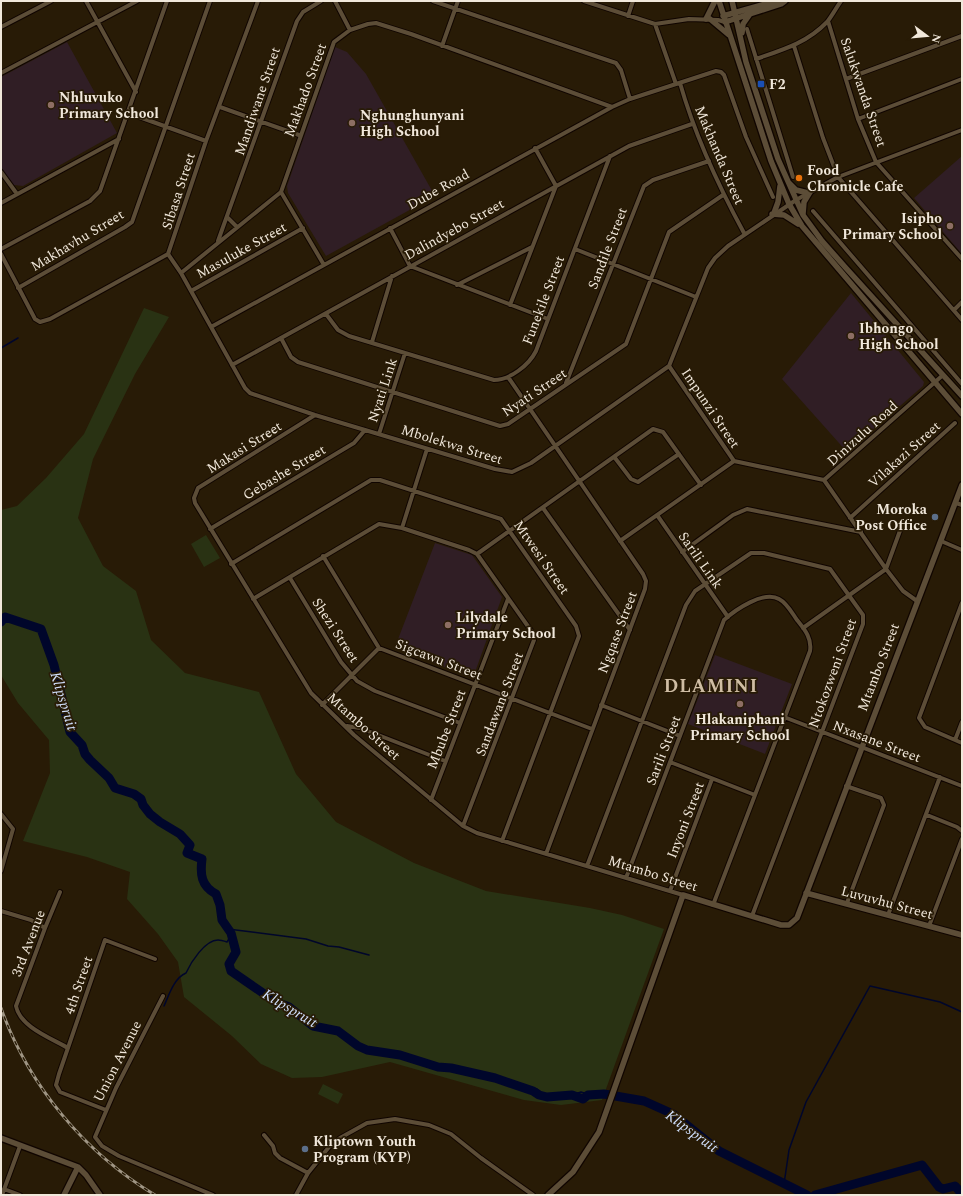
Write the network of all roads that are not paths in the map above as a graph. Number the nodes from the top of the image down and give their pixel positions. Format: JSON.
{"nodes":[{"id":1,"x":51,"y":1,"type":"edge"},
{"id":2,"x":86,"y":1,"type":"edge"},
{"id":3,"x":137,"y":1,"type":"edge"},
{"id":4,"x":167,"y":1,"type":"edge"},
{"id":5,"x":210,"y":1,"type":"edge"},
{"id":6,"x":258,"y":1,"type":"edge"},
{"id":7,"x":321,"y":1,"type":"edge"},
{"id":8,"x":335,"y":1,"type":"edge"},
{"id":9,"x":432,"y":1,"type":"edge"},
{"id":10,"x":458,"y":1,"type":"edge"},
{"id":11,"x":584,"y":1,"type":"edge"},
{"id":12,"x":633,"y":1,"type":"edge"},
{"id":13,"x":715,"y":1,"type":"edge"},
{"id":14,"x":719,"y":1,"type":"edge"},
{"id":15,"x":733,"y":1,"type":"edge"},
{"id":16,"x":841,"y":1,"type":"edge"},
{"id":17,"x":781,"y":2,"type":"edge"},
{"id":18,"x":455,"y":9,"type":"junction"},
{"id":19,"x":744,"y":11,"type":"junction"},
{"id":20,"x":750,"y":14,"type":"junction"},
{"id":21,"x":628,"y":16,"type":"junction"},
{"id":22,"x":736,"y":16,"type":"junction"},
{"id":23,"x":708,"y":19,"type":"junction"},
{"id":24,"x":722,"y":19,"type":"junction"},
{"id":25,"x":828,"y":21,"type":"junction"},
{"id":26,"x":98,"y":22,"type":"junction"},
{"id":27,"x":655,"y":24,"type":"junction"},
{"id":28,"x":1,"y":27,"type":"edge"},
{"id":29,"x":747,"y":29,"type":"dead end"},
{"id":30,"x":350,"y":30,"type":"junction"},
{"id":31,"x":730,"y":36,"type":"junction"},
{"id":32,"x":962,"y":36,"type":"edge"},
{"id":33,"x":442,"y":46,"type":"junction"},
{"id":34,"x":794,"y":46,"type":"junction"},
{"id":35,"x":743,"y":49,"type":"junction"},
{"id":36,"x":756,"y":58,"type":"junction"},
{"id":37,"x":1,"y":73,"type":"edge"},
{"id":38,"x":846,"y":79,"type":"junction"},
{"id":39,"x":962,"y":79,"type":"edge"},
{"id":40,"x":678,"y":84,"type":"junction"},
{"id":41,"x":136,"y":92,"type":"junction"},
{"id":42,"x":630,"y":99,"type":"junction"},
{"id":43,"x":220,"y":107,"type":"junction"},
{"id":44,"x":612,"y":107,"type":"junction"},
{"id":45,"x":128,"y":113,"type":"junction"},
{"id":46,"x":858,"y":119,"type":"junction"},
{"id":47,"x":261,"y":123,"type":"junction"},
{"id":48,"x":692,"y":124,"type":"junction"},
{"id":49,"x":167,"y":126,"type":"junction"},
{"id":50,"x":962,"y":130,"type":"edge"},
{"id":51,"x":299,"y":135,"type":"junction"},
{"id":52,"x":119,"y":139,"type":"junction"},
{"id":53,"x":206,"y":141,"type":"junction"},
{"id":54,"x":535,"y":148,"type":"junction"},
{"id":55,"x":610,"y":156,"type":"junction"},
{"id":56,"x":709,"y":161,"type":"junction"},
{"id":57,"x":876,"y":162,"type":"junction"},
{"id":58,"x":1,"y":172,"type":"edge"},
{"id":59,"x":793,"y":177,"type":"dead end"},
{"id":60,"x":838,"y":177,"type":"junction"},
{"id":61,"x":786,"y":180,"type":"junction"},
{"id":62,"x":780,"y":184,"type":"junction"},
{"id":63,"x":556,"y":186,"type":"junction"},
{"id":64,"x":281,"y":192,"type":"junction"},
{"id":65,"x":809,"y":193,"type":"junction"},
{"id":66,"x":18,"y":194,"type":"junction"},
{"id":67,"x":723,"y":195,"type":"junction"},
{"id":68,"x":773,"y":197,"type":"dead end"},
{"id":69,"x":796,"y":200,"type":"junction"},
{"id":70,"x":1,"y":203,"type":"edge"},
{"id":71,"x":789,"y":204,"type":"junction"},
{"id":72,"x":813,"y":211,"type":"dead end"},
{"id":73,"x":773,"y":213,"type":"junction"},
{"id":74,"x":803,"y":215,"type":"junction"},
{"id":75,"x":228,"y":218,"type":"junction"},
{"id":76,"x":802,"y":226,"type":"junction"},
{"id":77,"x":237,"y":227,"type":"junction"},
{"id":78,"x":302,"y":228,"type":"junction"},
{"id":79,"x":390,"y":228,"type":"junction"},
{"id":80,"x":744,"y":233,"type":"junction"},
{"id":81,"x":218,"y":242,"type":"junction"},
{"id":82,"x":532,"y":247,"type":"junction"},
{"id":83,"x":1,"y":249,"type":"edge"},
{"id":84,"x":575,"y":249,"type":"junction"},
{"id":85,"x":1,"y":254,"type":"edge"},
{"id":86,"x":168,"y":254,"type":"junction"},
{"id":87,"x":962,"y":259,"type":"edge"},
{"id":88,"x":612,"y":264,"type":"junction"},
{"id":89,"x":324,"y":265,"type":"junction"},
{"id":90,"x":410,"y":266,"type":"junction"},
{"id":91,"x":181,"y":273,"type":"junction"},
{"id":92,"x":392,"y":276,"type":"junction"},
{"id":93,"x":651,"y":279,"type":"junction"},
{"id":94,"x":457,"y":285,"type":"junction"},
{"id":95,"x":18,"y":288,"type":"junction"},
{"id":96,"x":191,"y":291,"type":"junction"},
{"id":97,"x":696,"y":297,"type":"junction"},
{"id":98,"x":962,"y":302,"type":"edge"},
{"id":99,"x":510,"y":304,"type":"junction"},
{"id":100,"x":954,"y":310,"type":"junction"},
{"id":101,"x":326,"y":314,"type":"junction"},
{"id":102,"x":548,"y":319,"type":"junction"},
{"id":103,"x":962,"y":320,"type":"edge"},
{"id":104,"x":211,"y":327,"type":"junction"},
{"id":105,"x":281,"y":338,"type":"junction"},
{"id":106,"x":372,"y":342,"type":"junction"},
{"id":107,"x":405,"y":353,"type":"junction"},
{"id":108,"x":232,"y":365,"type":"junction"},
{"id":109,"x":670,"y":366,"type":"junction"},
{"id":110,"x":943,"y":375,"type":"junction"},
{"id":111,"x":508,"y":377,"type":"junction"},
{"id":112,"x":935,"y":383,"type":"junction"},
{"id":113,"x":566,"y":384,"type":"junction"},
{"id":114,"x":962,"y":384,"type":"edge"},
{"id":115,"x":393,"y":391,"type":"junction"},
{"id":116,"x":962,"y":396,"type":"edge"},
{"id":117,"x":530,"y":410,"type":"junction"},
{"id":118,"x":962,"y":414,"type":"edge"},
{"id":119,"x":316,"y":415,"type":"junction"},
{"id":120,"x":954,"y":423,"type":"dead end"},
{"id":121,"x":365,"y":430,"type":"junction"},
{"id":122,"x":379,"y":434,"type":"junction"},
{"id":123,"x":555,"y":446,"type":"junction"},
{"id":124,"x":427,"y":449,"type":"junction"},
{"id":125,"x":679,"y":454,"type":"junction"},
{"id":126,"x":615,"y":458,"type":"junction"},
{"id":127,"x":734,"y":461,"type":"junction"},
{"id":128,"x":824,"y":480,"type":"junction"},
{"id":129,"x":580,"y":482,"type":"junction"},
{"id":130,"x":701,"y":484,"type":"junction"},
{"id":131,"x":962,"y":485,"type":"edge"},
{"id":132,"x":414,"y":490,"type":"junction"},
{"id":133,"x":195,"y":503,"type":"joint"},
{"id":134,"x":956,"y":503,"type":"junction"},
{"id":135,"x":962,"y":505,"type":"edge"},
{"id":136,"x":543,"y":508,"type":"junction"},
{"id":137,"x":657,"y":515,"type":"junction"},
{"id":138,"x":850,"y":518,"type":"junction"},
{"id":139,"x":402,"y":528,"type":"junction"},
{"id":140,"x":901,"y":528,"type":"dead end"},
{"id":141,"x":210,"y":529,"type":"junction"},
{"id":142,"x":510,"y":532,"type":"junction"},
{"id":143,"x":861,"y":532,"type":"junction"},
{"id":144,"x":620,"y":541,"type":"junction"},
{"id":145,"x":941,"y":541,"type":"junction"},
{"id":146,"x":962,"y":550,"type":"edge"},
{"id":147,"x":682,"y":552,"type":"junction"},
{"id":148,"x":478,"y":554,"type":"junction"},
{"id":149,"x":324,"y":556,"type":"junction"},
{"id":150,"x":231,"y":564,"type":"junction"},
{"id":151,"x":886,"y":569,"type":"junction"},
{"id":152,"x":290,"y":578,"type":"junction"},
{"id":153,"x":705,"y":584,"type":"junction"},
{"id":154,"x":849,"y":595,"type":"junction"},
{"id":155,"x":253,"y":599,"type":"junction"},
{"id":156,"x":508,"y":599,"type":"junction"},
{"id":157,"x":917,"y":601,"type":"junction"},
{"id":158,"x":962,"y":603,"type":"edge"},
{"id":159,"x":728,"y":617,"type":"junction"},
{"id":160,"x":803,"y":628,"type":"junction"},
{"id":161,"x":630,"y":630,"type":"junction"},
{"id":162,"x":379,"y":648,"type":"junction"},
{"id":163,"x":352,"y":676,"type":"junction"},
{"id":164,"x":474,"y":684,"type":"junction"},
{"id":165,"x":512,"y":700,"type":"junction"},
{"id":166,"x":322,"y":705,"type":"junction"},
{"id":167,"x":601,"y":705,"type":"junction"},
{"id":168,"x":550,"y":714,"type":"junction"},
{"id":169,"x":784,"y":717,"type":"junction"},
{"id":170,"x":642,"y":721,"type":"junction"},
{"id":171,"x":962,"y":722,"type":"edge"},
{"id":172,"x":460,"y":723,"type":"junction"},
{"id":173,"x":346,"y":726,"type":"junction"},
{"id":174,"x":592,"y":729,"type":"junction"},
{"id":175,"x":822,"y":731,"type":"junction"},
{"id":176,"x":680,"y":736,"type":"junction"},
{"id":177,"x":955,"y":740,"type":"junction"},
{"id":178,"x":962,"y":742,"type":"edge"},
{"id":179,"x":861,"y":746,"type":"junction"},
{"id":180,"x":445,"y":761,"type":"junction"},
{"id":181,"x":670,"y":762,"type":"junction"},
{"id":182,"x":940,"y":777,"type":"junction"},
{"id":183,"x":712,"y":779,"type":"junction"},
{"id":184,"x":846,"y":786,"type":"junction"},
{"id":185,"x":962,"y":786,"type":"edge"},
{"id":186,"x":755,"y":795,"type":"junction"},
{"id":187,"x":431,"y":800,"type":"junction"},
{"id":188,"x":1,"y":814,"type":"edge"},
{"id":189,"x":927,"y":815,"type":"junction"},
{"id":190,"x":464,"y":826,"type":"junction"},
{"id":191,"x":962,"y":831,"type":"edge"},
{"id":192,"x":962,"y":839,"type":"edge"},
{"id":193,"x":502,"y":841,"type":"junction"},
{"id":194,"x":546,"y":854,"type":"junction"},
{"id":195,"x":587,"y":866,"type":"junction"},
{"id":196,"x":1,"y":871,"type":"edge"},
{"id":197,"x":626,"y":878,"type":"junction"},
{"id":198,"x":670,"y":891,"type":"junction"},
{"id":199,"x":60,"y":892,"type":"dead end"},
{"id":200,"x":806,"y":893,"type":"junction"},
{"id":201,"x":683,"y":895,"type":"junction"},
{"id":202,"x":847,"y":903,"type":"junction"},
{"id":203,"x":713,"y":905,"type":"junction"},
{"id":204,"x":1,"y":910,"type":"edge"},
{"id":205,"x":888,"y":915,"type":"junction"},
{"id":206,"x":752,"y":916,"type":"junction"},
{"id":207,"x":929,"y":926,"type":"junction"},
{"id":208,"x":45,"y":928,"type":"junction"},
{"id":209,"x":962,"y":935,"type":"edge"},
{"id":210,"x":155,"y":960,"type":"dead end"},
{"id":211,"x":163,"y":996,"type":"dead end"},
{"id":212,"x":68,"y":1048,"type":"junction"},
{"id":213,"x":106,"y":1110,"type":"junction"},
{"id":214,"x":264,"y":1135,"type":"dead end"},
{"id":215,"x":1,"y":1138,"type":"edge"},
{"id":216,"x":20,"y":1146,"type":"junction"},
{"id":217,"x":78,"y":1167,"type":"junction"},
{"id":218,"x":308,"y":1173,"type":"junction"},
{"id":219,"x":4,"y":1189,"type":"junction"},
{"id":220,"x":2,"y":1195,"type":"edge"},
{"id":221,"x":20,"y":1195,"type":"edge"},
{"id":222,"x":64,"y":1195,"type":"edge"},
{"id":223,"x":100,"y":1195,"type":"edge"},
{"id":224,"x":213,"y":1195,"type":"edge"},
{"id":225,"x":296,"y":1195,"type":"edge"},
{"id":226,"x":533,"y":1195,"type":"edge"},
{"id":227,"x":548,"y":1195,"type":"edge"}],
"edges":[{"from":1,"to":28,"type":"street"},
{"from":2,"to":26,"type":"street"},
{"from":3,"to":26,"type":"street"},
{"from":4,"to":41,"type":"street"},
{"from":5,"to":49,"type":"street","name":"Makhavhu Street"},
{"from":6,"to":43,"type":"street","name":"Sibasa Street"},
{"from":7,"to":47,"type":"street","name":"Mandiwane Street"},
{"from":8,"to":30,"type":"street"},
{"from":9,"to":18,"type":"street"},
{"from":10,"to":18,"type":"street"},
{"from":11,"to":21,"type":"street"},
{"from":12,"to":21,"type":"street"},
{"from":13,"to":23,"type":"street"},
{"from":14,"to":24,"type":"street"},
{"from":15,"to":19,"type":"street"},
{"from":15,"to":22,"type":"street"},
{"from":16,"to":25,"type":"street"},
{"from":17,"to":19,"type":"street"},
{"from":17,"to":20,"type":"street"},
{"from":18,"to":33,"type":"street"},
{"from":18,"to":42,"type":"street"},
{"from":19,"to":22,"type":"street"},
{"from":20,"to":22,"type":"street"},
{"from":20,"to":35,"type":"street"},
{"from":21,"to":27,"type":"street"},
{"from":22,"to":24,"type":"street"},
{"from":22,"to":35,"type":"street"},
{"from":23,"to":24,"type":"street"},
{"from":23,"to":27,"type":"street"},
{"from":23,"to":31,"type":"street"},
{"from":24,"to":31,"type":"street"},
{"from":25,"to":34,"type":"street"},
{"from":25,"to":38,"type":"street","name":"Salukwanda Street"},
{"from":26,"to":37,"type":"street"},
{"from":26,"to":41,"type":"street"},
{"from":27,"to":40,"type":"street","name":"Makhanda Street"},
{"from":29,"to":36,"type":"street"},
{"from":30,"to":33,"type":"street","name":"Makhado Street"},
{"from":30,"to":51,"type":"street","name":"Makhado Street"},
{"from":31,"to":62,"type":"street"},
{"from":32,"to":38,"type":"street"},
{"from":33,"to":44,"type":"street","name":"Makhado Street"},
{"from":34,"to":36,"type":"street"},
{"from":34,"to":60,"type":"street"},
{"from":35,"to":61,"type":"street"},
{"from":36,"to":59,"type":"street"},
{"from":38,"to":46,"type":"street","name":"Salukwanda Street"},
{"from":39,"to":46,"type":"street"},
{"from":40,"to":42,"type":"street","name":"Dube Road"},
{"from":40,"to":48,"type":"street","name":"Makhanda Street"},
{"from":40,"to":68,"type":"street","name":"Dube Road"},
{"from":41,"to":45,"type":"street"},
{"from":42,"to":44,"type":"street","name":"Dube Road"},
{"from":43,"to":47,"type":"street"},
{"from":43,"to":53,"type":"street","name":"Sibasa Street"},
{"from":44,"to":54,"type":"street","name":"Dube Road"},
{"from":45,"to":49,"type":"street"},
{"from":45,"to":52,"type":"street"},
{"from":46,"to":57,"type":"street","name":"Salukwanda Street"},
{"from":47,"to":51,"type":"street"},
{"from":47,"to":75,"type":"street","name":"Mandiwane Street"},
{"from":48,"to":55,"type":"street","name":"Dalindyebo Street"},
{"from":48,"to":56,"type":"street","name":"Makhanda Street"},
{"from":49,"to":53,"type":"street"},
{"from":49,"to":95,"type":"street","name":"Makhavhu Street"},
{"from":50,"to":57,"type":"street"},
{"from":51,"to":64,"type":"street","name":"Makhado Street"},
{"from":52,"to":66,"type":"street"},
{"from":52,"to":83,"type":"street"},
{"from":53,"to":86,"type":"street","name":"Sibasa Street"},
{"from":54,"to":63,"type":"street"},
{"from":54,"to":79,"type":"street","name":"Dube Road"},
{"from":55,"to":63,"type":"street","name":"Dalindyebo Street"},
{"from":55,"to":84,"type":"street","name":"Funekile Street"},
{"from":56,"to":67,"type":"street","name":"Makhanda Street"},
{"from":56,"to":88,"type":"street","name":"Sandile Street"},
{"from":57,"to":60,"type":"street"},
{"from":57,"to":87,"type":"street","name":"Salukwanda Street"},
{"from":58,"to":66,"type":"street"},
{"from":60,"to":65,"type":"street"},
{"from":60,"to":100,"type":"street"},
{"from":61,"to":65,"type":"street"},
{"from":61,"to":69,"type":"street"},
{"from":62,"to":71,"type":"street"},
{"from":62,"to":73,"type":"street"},
{"from":63,"to":82,"type":"street"},
{"from":63,"to":90,"type":"street","name":"Dalindyebo Street"},
{"from":64,"to":77,"type":"street"},
{"from":64,"to":78,"type":"street"},
{"from":65,"to":69,"type":"street"},
{"from":65,"to":74,"type":"street"},
{"from":66,"to":70,"type":"street"},
{"from":67,"to":80,"type":"street","name":"Makhanda Street"},
{"from":67,"to":93,"type":"street","name":"Nyati Street"},
{"from":69,"to":71,"type":"street"},
{"from":69,"to":74,"type":"street"},
{"from":71,"to":73,"type":"street"},
{"from":71,"to":76,"type":"street"},
{"from":72,"to":114,"type":"street"},
{"from":73,"to":76,"type":"street"},
{"from":73,"to":80,"type":"street"},
{"from":74,"to":110,"type":"street"},
{"from":75,"to":77,"type":"street"},
{"from":75,"to":81,"type":"street","name":"Mandiwane Street"},
{"from":76,"to":112,"type":"street"},
{"from":77,"to":81,"type":"street"},
{"from":78,"to":89,"type":"street"},
{"from":78,"to":96,"type":"street","name":"Masuluke Street"},
{"from":79,"to":89,"type":"street","name":"Dube Road"},
{"from":79,"to":90,"type":"street"},
{"from":80,"to":97,"type":"street"},
{"from":81,"to":91,"type":"street"},
{"from":82,"to":94,"type":"street"},
{"from":82,"to":99,"type":"street"},
{"from":84,"to":88,"type":"street"},
{"from":84,"to":102,"type":"street","name":"Funekile Street"},
{"from":85,"to":95,"type":"street"},
{"from":86,"to":91,"type":"street","name":"Mbolekwa Street"},
{"from":86,"to":95,"type":"street"},
{"from":88,"to":93,"type":"street"},
{"from":88,"to":113,"type":"street","name":"Sandile Street"},
{"from":89,"to":104,"type":"street","name":"Dube Road"},
{"from":90,"to":92,"type":"street","name":"Dalindyebo Street"},
{"from":90,"to":94,"type":"street"},
{"from":91,"to":96,"type":"street","name":"Mbolekwa Street"},
{"from":92,"to":101,"type":"street","name":"Dalindyebo Street"},
{"from":92,"to":106,"type":"street"},
{"from":93,"to":97,"type":"street"},
{"from":93,"to":113,"type":"street","name":"Nyati Street"},
{"from":94,"to":99,"type":"street"},
{"from":96,"to":104,"type":"street","name":"Mbolekwa Street"},
{"from":97,"to":109,"type":"street"},
{"from":98,"to":100,"type":"street"},
{"from":99,"to":102,"type":"street"},
{"from":100,"to":103,"type":"street"},
{"from":101,"to":105,"type":"street","name":"Dalindyebo Street"},
{"from":101,"to":106,"type":"street"},
{"from":102,"to":111,"type":"street","name":"Funekile Street"},
{"from":104,"to":108,"type":"street","name":"Mbolekwa Street"},
{"from":105,"to":108,"type":"street","name":"Dalindyebo Street"},
{"from":105,"to":115,"type":"street","name":"Nyati Street"},
{"from":106,"to":107,"type":"street"},
{"from":107,"to":111,"type":"street"},
{"from":107,"to":115,"type":"street","name":"Nyati Link"},
{"from":108,"to":119,"type":"street","name":"Mbolekwa Street"},
{"from":109,"to":123,"type":"street","name":"Mbolekwa Street"},
{"from":109,"to":127,"type":"street","name":"Impunzi Street"},
{"from":110,"to":112,"type":"street","name":"Dinizulu Road"},
{"from":110,"to":116,"type":"street"},
{"from":111,"to":117,"type":"street","name":"Ngqase Street"},
{"from":112,"to":118,"type":"street"},
{"from":112,"to":128,"type":"street","name":"Dinizulu Road"},
{"from":113,"to":117,"type":"street","name":"Nyati Street"},
{"from":115,"to":117,"type":"street","name":"Nyati Street"},
{"from":115,"to":122,"type":"street","name":"Nyati Link"},
{"from":117,"to":123,"type":"street","name":"Ngqase Street"},
{"from":119,"to":121,"type":"street","name":"Mbolekwa Street"},
{"from":119,"to":133,"type":"street","name":"Makasi Street"},
{"from":120,"to":138,"type":"street","name":"Vilakazi Street"},
{"from":121,"to":122,"type":"street","name":"Mbolekwa Street"},
{"from":121,"to":141,"type":"street","name":"Gebashe Street"},
{"from":122,"to":124,"type":"street","name":"Mbolekwa Street"},
{"from":123,"to":124,"type":"street","name":"Mbolekwa Street"},
{"from":123,"to":129,"type":"street","name":"Ngqase Street"},
{"from":124,"to":132,"type":"street"},
{"from":125,"to":126,"type":"street"},
{"from":125,"to":126,"type":"street"},
{"from":125,"to":130,"type":"street"},
{"from":126,"to":129,"type":"street"},
{"from":127,"to":128,"type":"street","name":"Dinizulu Road"},
{"from":127,"to":130,"type":"street"},
{"from":128,"to":138,"type":"street"},
{"from":129,"to":136,"type":"street"},
{"from":129,"to":144,"type":"street","name":"Ngqase Street"},
{"from":130,"to":137,"type":"street"},
{"from":131,"to":134,"type":"street","name":"Mtambo Street"},
{"from":132,"to":139,"type":"street"},
{"from":132,"to":142,"type":"street","name":"Mtwesi Street"},
{"from":132,"to":150,"type":"street","name":"Mtwesi Street"},
{"from":133,"to":141,"type":"street","name":"Mtambo Street"},
{"from":134,"to":135,"type":"street"},
{"from":134,"to":145,"type":"street","name":"Mtambo Street"},
{"from":136,"to":142,"type":"street"},
{"from":136,"to":161,"type":"street"},
{"from":137,"to":144,"type":"street"},
{"from":137,"to":147,"type":"street","name":"Sarili Link"},
{"from":138,"to":143,"type":"street"},
{"from":139,"to":148,"type":"street"},
{"from":139,"to":149,"type":"street"},
{"from":140,"to":151,"type":"street"},
{"from":141,"to":150,"type":"street","name":"Mtambo Street"},
{"from":142,"to":148,"type":"street"},
{"from":142,"to":168,"type":"street","name":"Mtwesi Street"},
{"from":143,"to":147,"type":"street"},
{"from":143,"to":151,"type":"street"},
{"from":144,"to":161,"type":"street","name":"Ngqase Street"},
{"from":145,"to":146,"type":"street"},
{"from":145,"to":157,"type":"street","name":"Mtambo Street"},
{"from":147,"to":153,"type":"street","name":"Sarili Link"},
{"from":148,"to":156,"type":"street","name":"Sandawane Street"},
{"from":149,"to":152,"type":"street"},
{"from":149,"to":162,"type":"street","name":"Sigcawu Street"},
{"from":150,"to":155,"type":"street","name":"Mtambo Street"},
{"from":151,"to":154,"type":"street"},
{"from":151,"to":157,"type":"street"},
{"from":152,"to":155,"type":"street"},
{"from":152,"to":163,"type":"street","name":"Shezi Street"},
{"from":153,"to":154,"type":"street","name":"Ntokozweni Street"},
{"from":153,"to":159,"type":"street","name":"Sarili Link"},
{"from":153,"to":170,"type":"street","name":"Ntokozweni Street"},
{"from":154,"to":160,"type":"street"},
{"from":154,"to":175,"type":"street","name":"Ntokozweni Street"},
{"from":155,"to":166,"type":"street","name":"Mtambo Street"},
{"from":156,"to":164,"type":"street","name":"Mbube Street"},
{"from":156,"to":165,"type":"street","name":"Sandawane Street"},
{"from":157,"to":179,"type":"street","name":"Mtambo Street"},
{"from":158,"to":177,"type":"street"},
{"from":159,"to":160,"type":"street","name":"Sarili Street"},
{"from":159,"to":176,"type":"street","name":"Sarili Street"},
{"from":160,"to":169,"type":"street","name":"Sarili Street"},
{"from":161,"to":167,"type":"street","name":"Ngqase Street"},
{"from":162,"to":163,"type":"street"},
{"from":162,"to":164,"type":"street","name":"Sigcawu Street"},
{"from":163,"to":166,"type":"street"},
{"from":163,"to":172,"type":"street","name":"Shezi Street"},
{"from":164,"to":165,"type":"street","name":"Sigcawu Street"},
{"from":164,"to":172,"type":"street","name":"Mbube Street"},
{"from":165,"to":168,"type":"street","name":"Sigcawu Street"},
{"from":165,"to":190,"type":"street","name":"Sandawane Street"},
{"from":166,"to":173,"type":"street","name":"Mtambo Street"},
{"from":167,"to":170,"type":"street"},
{"from":167,"to":174,"type":"street","name":"Ngqase Street"},
{"from":168,"to":174,"type":"street","name":"Sigcawu Street"},
{"from":168,"to":193,"type":"street","name":"Mtwesi Street"},
{"from":169,"to":175,"type":"street","name":"Nxasane Street"},
{"from":169,"to":186,"type":"street","name":"Sarili Street"},
{"from":170,"to":176,"type":"street"},
{"from":170,"to":195,"type":"street","name":"Ntokozweni Street"},
{"from":171,"to":177,"type":"street"},
{"from":172,"to":180,"type":"street","name":"Mbube Street"},
{"from":173,"to":180,"type":"street"},
{"from":173,"to":187,"type":"street","name":"Mtambo Street"},
{"from":174,"to":194,"type":"street","name":"Ngqase Street"},
{"from":175,"to":179,"type":"street","name":"Nxasane Street"},
{"from":175,"to":206,"type":"street","name":"Ntokozweni Street"},
{"from":176,"to":181,"type":"street","name":"Sarili Street"},
{"from":177,"to":178,"type":"street"},
{"from":179,"to":182,"type":"street","name":"Nxasane Street"},
{"from":179,"to":184,"type":"street","name":"Mtambo Street"},
{"from":180,"to":187,"type":"street","name":"Mbube Street"},
{"from":181,"to":183,"type":"street"},
{"from":181,"to":197,"type":"street","name":"Sarili Street"},
{"from":182,"to":185,"type":"street","name":"Nxasane Street"},
{"from":182,"to":189,"type":"street"},
{"from":183,"to":186,"type":"street"},
{"from":183,"to":198,"type":"street","name":"Inyoni Street"},
{"from":184,"to":200,"type":"street","name":"Mtambo Street"},
{"from":184,"to":202,"type":"street"},
{"from":186,"to":203,"type":"street","name":"Sarili Street"},
{"from":187,"to":190,"type":"street","name":"Mtambo Street"},
{"from":188,"to":196,"type":"street"},
{"from":189,"to":191,"type":"street"},
{"from":189,"to":205,"type":"street"},
{"from":190,"to":193,"type":"street","name":"Mtambo Street"},
{"from":192,"to":207,"type":"street"},
{"from":193,"to":194,"type":"street","name":"Mtambo Street"},
{"from":194,"to":195,"type":"street","name":"Mtambo Street"},
{"from":195,"to":197,"type":"street","name":"Mtambo Street"},
{"from":197,"to":198,"type":"street","name":"Mtambo Street"},
{"from":198,"to":201,"type":"street","name":"Mtambo Street"},
{"from":199,"to":208,"type":"street","name":"3rd Avenue"},
{"from":200,"to":202,"type":"street","name":"Luvuvhu Street"},
{"from":200,"to":206,"type":"street","name":"Mtambo Street"},
{"from":201,"to":203,"type":"street","name":"Mtambo Street"},
{"from":201,"to":227,"type":"street"},
{"from":202,"to":205,"type":"street","name":"Luvuvhu Street"},
{"from":203,"to":206,"type":"street","name":"Mtambo Street"},
{"from":204,"to":208,"type":"street"},
{"from":205,"to":207,"type":"street","name":"Luvuvhu Street"},
{"from":207,"to":209,"type":"street","name":"Luvuvhu Street"},
{"from":208,"to":212,"type":"street","name":"3rd Avenue"},
{"from":210,"to":212,"type":"street","name":"4th Street"},
{"from":211,"to":213,"type":"street","name":"Union Avenue"},
{"from":212,"to":213,"type":"street","name":"4th Street"},
{"from":213,"to":224,"type":"street","name":"Union Avenue"},
{"from":214,"to":218,"type":"street"},
{"from":215,"to":216,"type":"street"},
{"from":216,"to":217,"type":"street"},
{"from":216,"to":219,"type":"street"},
{"from":217,"to":222,"type":"street"},
{"from":217,"to":223,"type":"street"},
{"from":218,"to":225,"type":"street"},
{"from":218,"to":226,"type":"street"},
{"from":219,"to":220,"type":"street"},
{"from":219,"to":221,"type":"street"}]}
